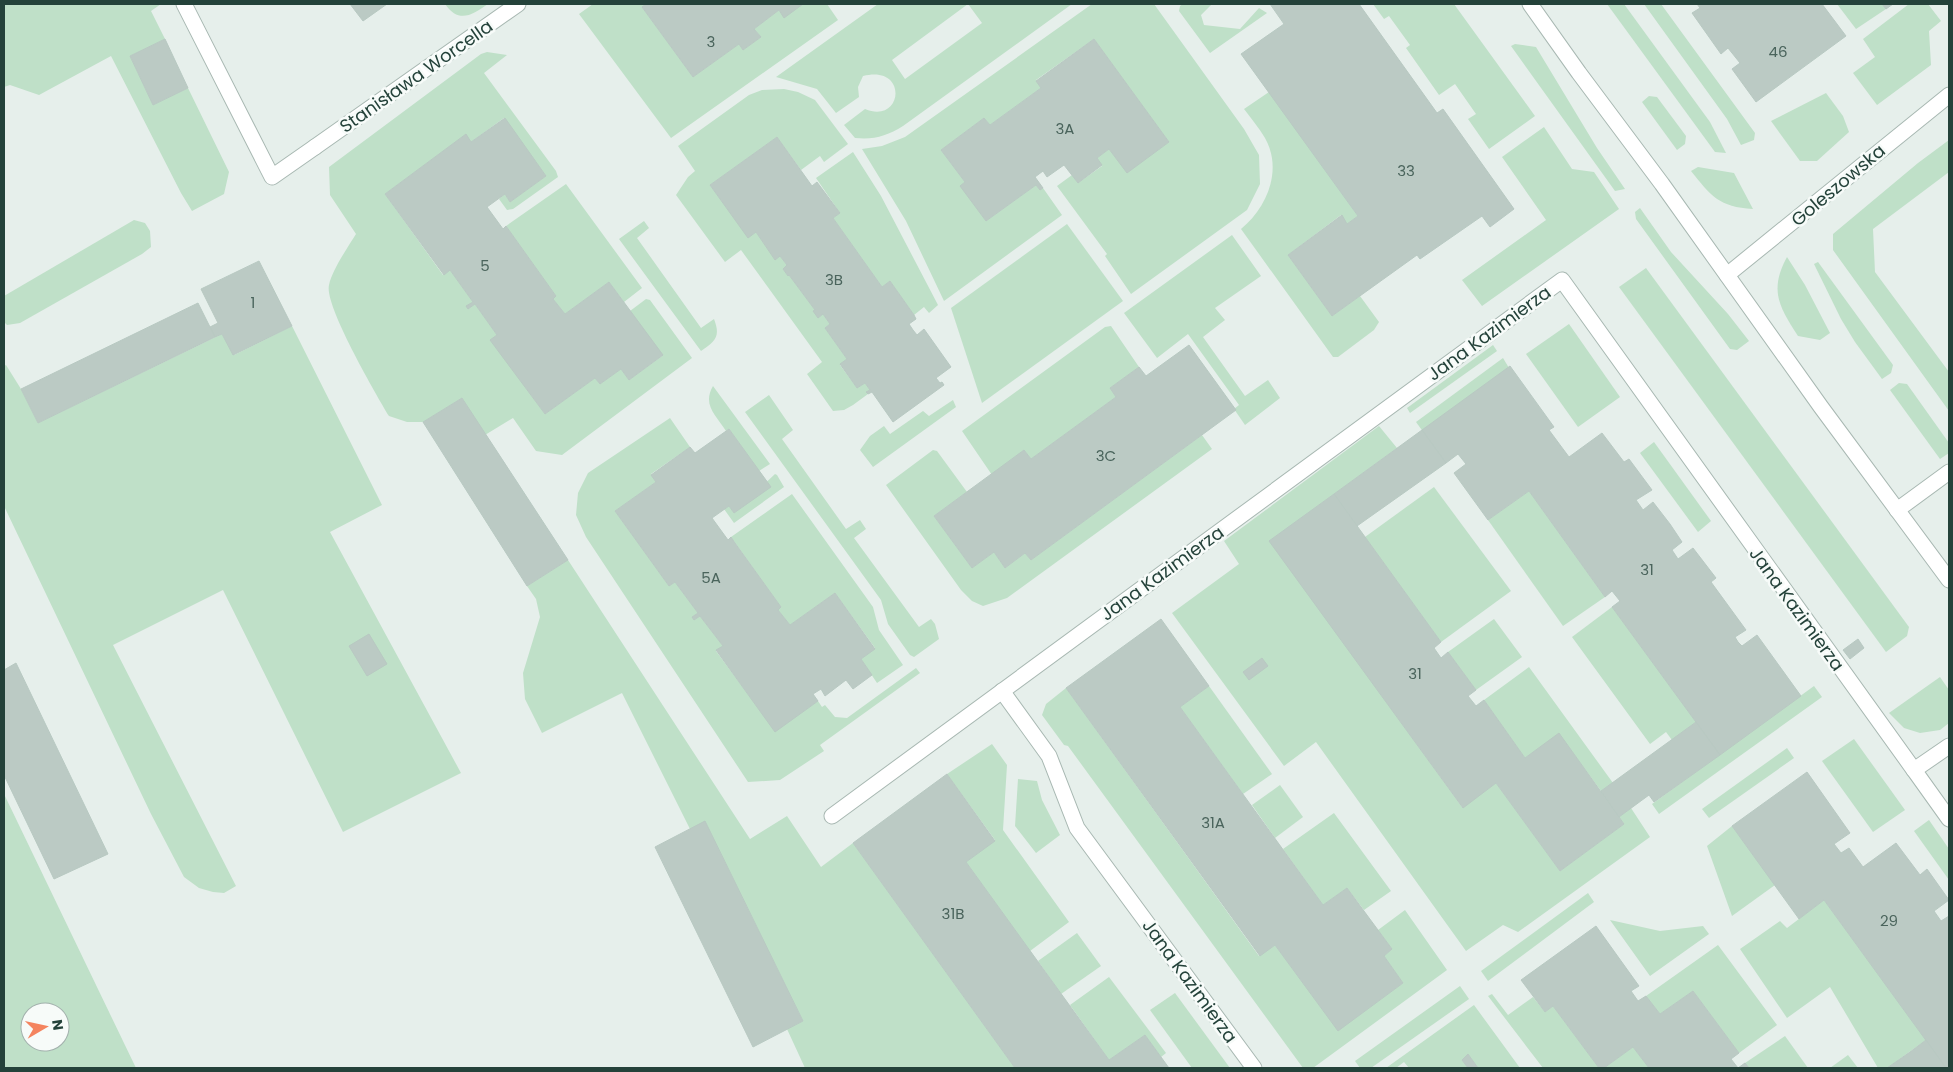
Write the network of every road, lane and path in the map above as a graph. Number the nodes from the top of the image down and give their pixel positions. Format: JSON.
{"nodes":[{"id":1,"x":184,"y":4,"type":"edge"},
{"id":2,"x":518,"y":4,"type":"edge"},
{"id":3,"x":1530,"y":4,"type":"edge"},
{"id":4,"x":1949,"y":95,"type":"edge"},
{"id":5,"x":1727,"y":275,"type":"junction"},
{"id":6,"x":1949,"y":472,"type":"edge"},
{"id":7,"x":1897,"y":510,"type":"junction"},
{"id":8,"x":1949,"y":580,"type":"edge"},
{"id":9,"x":1002,"y":691,"type":"junction"},
{"id":10,"x":1949,"y":746,"type":"edge"},
{"id":11,"x":1914,"y":770,"type":"junction"},
{"id":12,"x":832,"y":816,"type":"dead end"},
{"id":13,"x":1949,"y":819,"type":"edge"},
{"id":14,"x":1254,"y":1068,"type":"edge"}],
"edges":[{"from":1,"to":2,"type":"street","name":"Stanisława Worcella"},
{"from":3,"to":5,"type":"street"},
{"from":4,"to":5,"type":"street","name":"Goleszowska"},
{"from":5,"to":7,"type":"street"},
{"from":6,"to":7,"type":"street"},
{"from":7,"to":8,"type":"street"},
{"from":9,"to":11,"type":"street","name":"Jana Kazimierza"},
{"from":9,"to":12,"type":"street","name":"Jana Kazimierza"},
{"from":9,"to":14,"type":"street","name":"Jana Kazimierza"},
{"from":10,"to":11,"type":"street"},
{"from":11,"to":13,"type":"street","name":"Jana Kazimierza"}]}
